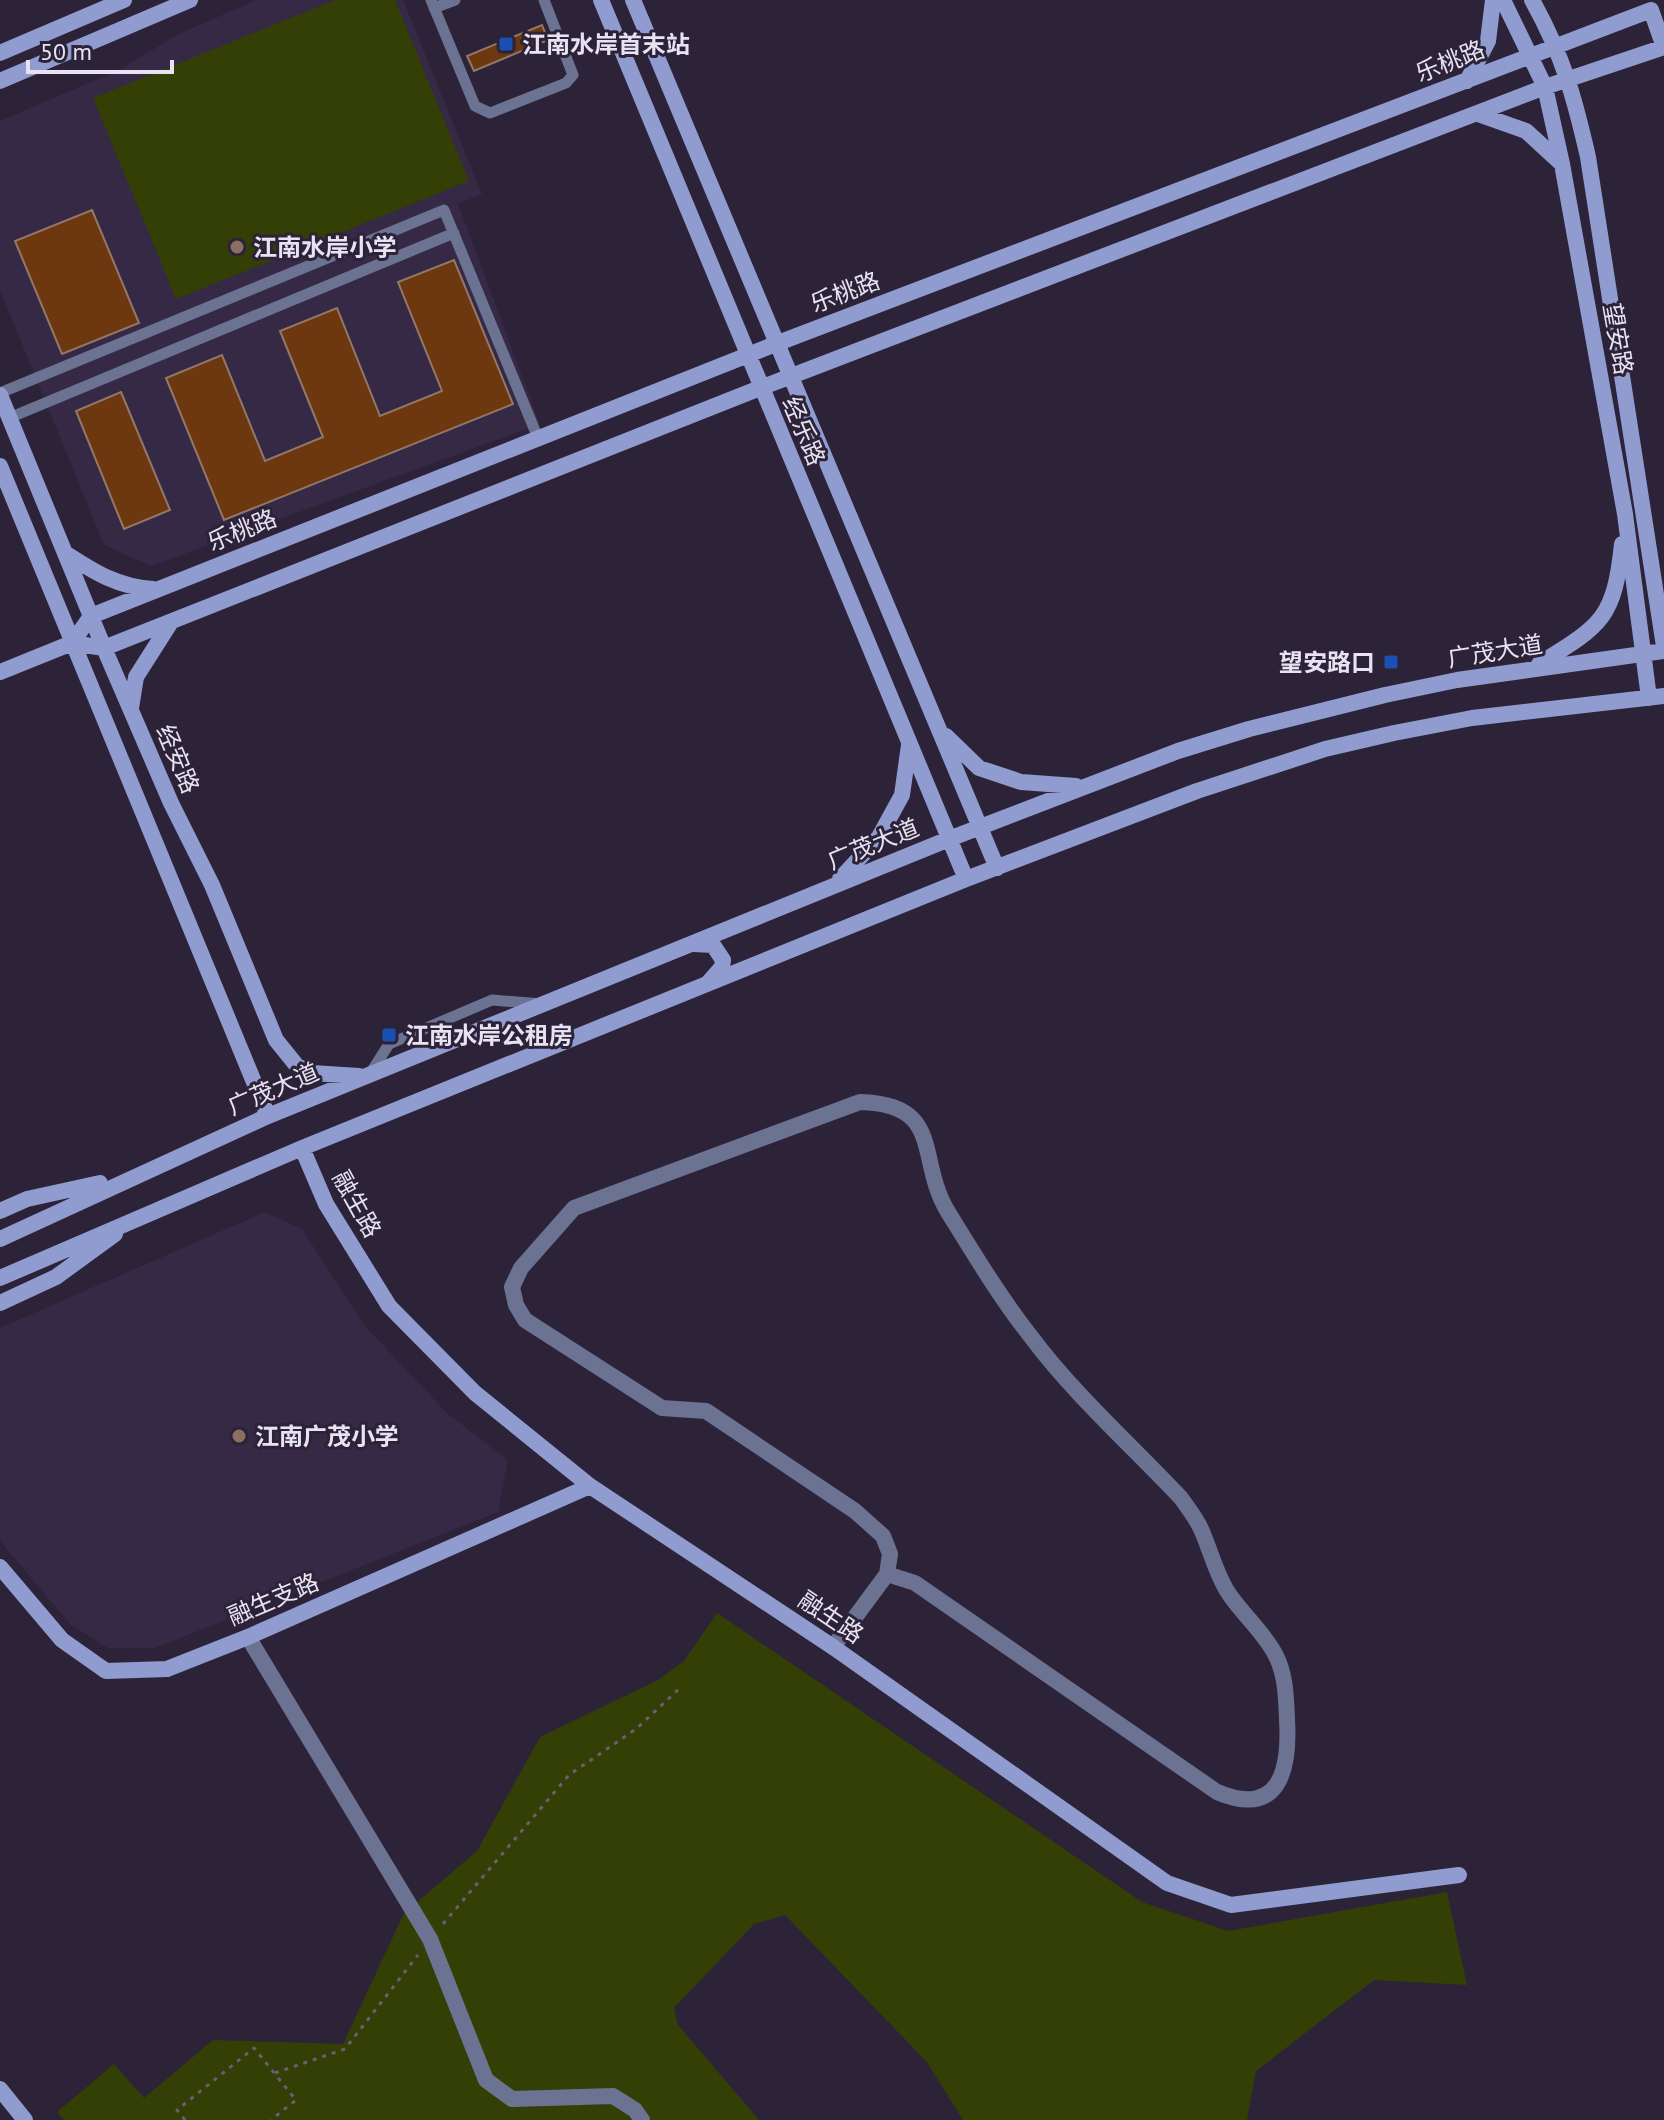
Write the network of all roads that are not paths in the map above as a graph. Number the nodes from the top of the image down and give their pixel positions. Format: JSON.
{"nodes":[{"id":1,"x":124,"y":0,"type":"edge"},
{"id":2,"x":190,"y":0,"type":"edge"},
{"id":3,"x":447,"y":0,"type":"edge"},
{"id":4,"x":455,"y":0,"type":"edge"},
{"id":5,"x":544,"y":0,"type":"edge"},
{"id":6,"x":601,"y":0,"type":"edge"},
{"id":7,"x":633,"y":0,"type":"edge"},
{"id":8,"x":1493,"y":0,"type":"edge"},
{"id":9,"x":1503,"y":0,"type":"edge"},
{"id":10,"x":1532,"y":0,"type":"edge"},
{"id":11,"x":432,"y":4,"type":"edge"},
{"id":12,"x":1557,"y":45,"type":"junction"},
{"id":13,"x":1664,"y":47,"type":"edge"},
{"id":14,"x":0,"y":53,"type":"edge"},
{"id":15,"x":1532,"y":54,"type":"junction"},
{"id":16,"x":1570,"y":79,"type":"junction"},
{"id":17,"x":0,"y":81,"type":"edge"},
{"id":18,"x":1467,"y":81,"type":"junction"},
{"id":19,"x":1545,"y":87,"type":"junction"},
{"id":20,"x":1478,"y":114,"type":"junction"},
{"id":21,"x":1562,"y":164,"type":"junction"},
{"id":22,"x":454,"y":233,"type":"junction"},
{"id":23,"x":778,"y":343,"type":"junction"},
{"id":24,"x":747,"y":355,"type":"junction"},
{"id":25,"x":792,"y":375,"type":"junction"},
{"id":26,"x":760,"y":388,"type":"junction"},
{"id":27,"x":0,"y":394,"type":"edge"},
{"id":28,"x":9,"y":418,"type":"junction"},
{"id":29,"x":538,"y":438,"type":"junction"},
{"id":30,"x":0,"y":466,"type":"edge"},
{"id":31,"x":1625,"y":514,"type":"junction"},
{"id":32,"x":65,"y":553,"type":"junction"},
{"id":33,"x":1651,"y":561,"type":"junction"},
{"id":34,"x":1664,"y":578,"type":"edge"},
{"id":35,"x":159,"y":589,"type":"junction"},
{"id":36,"x":91,"y":616,"type":"junction"},
{"id":37,"x":172,"y":621,"type":"junction"},
{"id":38,"x":72,"y":643,"type":"junction"},
{"id":39,"x":104,"y":648,"type":"junction"},
{"id":40,"x":1664,"y":648,"type":"edge"},
{"id":41,"x":1642,"y":652,"type":"junction"},
{"id":42,"x":1531,"y":669,"type":"junction"},
{"id":43,"x":0,"y":672,"type":"edge"},
{"id":44,"x":1656,"y":697,"type":"edge"},
{"id":45,"x":131,"y":709,"type":"junction"},
{"id":46,"x":939,"y":729,"type":"junction"},
{"id":47,"x":909,"y":743,"type":"junction"},
{"id":48,"x":1081,"y":786,"type":"junction"},
{"id":49,"x":980,"y":827,"type":"junction"},
{"id":50,"x":949,"y":839,"type":"junction"},
{"id":51,"x":997,"y":868,"type":"junction"},
{"id":52,"x":966,"y":879,"type":"junction"},
{"id":53,"x":834,"y":885,"type":"junction"},
{"id":54,"x":690,"y":944,"type":"junction"},
{"id":55,"x":707,"y":984,"type":"junction"},
{"id":56,"x":369,"y":1075,"type":"junction"},
{"id":57,"x":268,"y":1116,"type":"junction"},
{"id":58,"x":302,"y":1148,"type":"junction"},
{"id":59,"x":129,"y":1177,"type":"junction"},
{"id":60,"x":0,"y":1211,"type":"edge"},
{"id":61,"x":143,"y":1214,"type":"junction"},
{"id":62,"x":0,"y":1239,"type":"edge"},
{"id":63,"x":0,"y":1278,"type":"edge"},
{"id":64,"x":0,"y":1303,"type":"edge"},
{"id":65,"x":590,"y":1486,"type":"junction"},
{"id":66,"x":0,"y":1567,"type":"edge"},
{"id":67,"x":887,"y":1574,"type":"junction"},
{"id":68,"x":248,"y":1637,"type":"junction"},
{"id":69,"x":833,"y":1647,"type":"junction"},
{"id":70,"x":1459,"y":1875,"type":"dead end"},
{"id":71,"x":0,"y":2089,"type":"edge"},
{"id":72,"x":25,"y":2120,"type":"edge"},
{"id":73,"x":642,"y":2120,"type":"edge"}],
"edges":[{"from":1,"to":14,"type":"street"},
{"from":2,"to":17,"type":"street"},
{"from":3,"to":4,"type":"lane"},
{"from":4,"to":11,"type":"lane"},
{"from":5,"to":11,"type":"lane"},
{"from":6,"to":24,"type":"street","name":"经乐路"},
{"from":7,"to":23,"type":"street","name":"经乐路"},
{"from":8,"to":18,"type":"street"},
{"from":9,"to":15,"type":"street","name":"望安路"},
{"from":10,"to":12,"type":"street","name":"望安路"},
{"from":12,"to":13,"type":"street","name":"乐桃路"},
{"from":12,"to":15,"type":"street","name":"乐桃路"},
{"from":12,"to":16,"type":"street","name":"望安路"},
{"from":13,"to":16,"type":"street"},
{"from":15,"to":18,"type":"street","name":"乐桃路"},
{"from":15,"to":19,"type":"street","name":"望安路"},
{"from":16,"to":19,"type":"street"},
{"from":16,"to":33,"type":"street","name":"望安路"},
{"from":18,"to":23,"type":"street","name":"乐桃路"},
{"from":19,"to":20,"type":"street"},
{"from":19,"to":21,"type":"street","name":"望安路"},
{"from":20,"to":21,"type":"street"},
{"from":20,"to":25,"type":"street"},
{"from":21,"to":31,"type":"street","name":"望安路"},
{"from":22,"to":27,"type":"lane"},
{"from":22,"to":28,"type":"lane"},
{"from":22,"to":29,"type":"lane"},
{"from":23,"to":24,"type":"street","name":"乐桃路"},
{"from":23,"to":25,"type":"street","name":"经乐路"},
{"from":24,"to":26,"type":"street","name":"经乐路"},
{"from":24,"to":29,"type":"street","name":"乐桃路"},
{"from":25,"to":26,"type":"street"},
{"from":25,"to":46,"type":"street","name":"经乐路"},
{"from":26,"to":37,"type":"street"},
{"from":26,"to":47,"type":"street","name":"经乐路"},
{"from":27,"to":28,"type":"street","name":"经安路"},
{"from":28,"to":32,"type":"street","name":"经安路"},
{"from":29,"to":35,"type":"street","name":"乐桃路"},
{"from":30,"to":38,"type":"street"},
{"from":31,"to":41,"type":"street","name":"望安路"},
{"from":31,"to":42,"type":"street"},
{"from":32,"to":35,"type":"street"},
{"from":32,"to":36,"type":"street","name":"经安路"},
{"from":33,"to":34,"type":"street"},
{"from":33,"to":40,"type":"street","name":"望安路"},
{"from":35,"to":36,"type":"street","name":"乐桃路"},
{"from":36,"to":38,"type":"street"},
{"from":36,"to":39,"type":"street","name":"经安路"},
{"from":37,"to":39,"type":"street"},
{"from":37,"to":45,"type":"street"},
{"from":38,"to":39,"type":"street"},
{"from":38,"to":43,"type":"street"},
{"from":38,"to":57,"type":"street"},
{"from":39,"to":45,"type":"street","name":"经安路"},
{"from":40,"to":41,"type":"street","name":"广茂大道"},
{"from":41,"to":42,"type":"street","name":"广茂大道"},
{"from":41,"to":44,"type":"street","name":"望安路"},
{"from":42,"to":48,"type":"street","name":"广茂大道"},
{"from":44,"to":51,"type":"street"},
{"from":45,"to":56,"type":"street","name":"经安路"},
{"from":46,"to":48,"type":"street"},
{"from":46,"to":49,"type":"street","name":"经乐路"},
{"from":47,"to":50,"type":"street","name":"经乐路"},
{"from":47,"to":53,"type":"street"},
{"from":48,"to":49,"type":"street","name":"广茂大道"},
{"from":49,"to":50,"type":"street","name":"广茂大道"},
{"from":49,"to":51,"type":"street","name":"经乐路"},
{"from":50,"to":52,"type":"street","name":"经乐路"},
{"from":50,"to":53,"type":"street","name":"广茂大道"},
{"from":51,"to":52,"type":"street"},
{"from":52,"to":55,"type":"street"},
{"from":53,"to":54,"type":"street","name":"广茂大道"},
{"from":54,"to":55,"type":"street"},
{"from":54,"to":56,"type":"street","name":"广茂大道"},
{"from":55,"to":58,"type":"street"},
{"from":56,"to":57,"type":"street","name":"广茂大道"},
{"from":57,"to":59,"type":"street","name":"广茂大道"},
{"from":58,"to":61,"type":"street"},
{"from":58,"to":65,"type":"street","name":"融生路"},
{"from":59,"to":60,"type":"street","name":"广茂大道"},
{"from":59,"to":62,"type":"street","name":"广茂大道"},
{"from":61,"to":63,"type":"street"},
{"from":61,"to":64,"type":"street"},
{"from":65,"to":68,"type":"street","name":"融生支路"},
{"from":65,"to":69,"type":"street","name":"融生路"},
{"from":66,"to":68,"type":"street","name":"融生支路"},
{"from":67,"to":67,"type":"street"},
{"from":67,"to":69,"type":"street"},
{"from":68,"to":73,"type":"street"},
{"from":69,"to":70,"type":"street","name":"融生路"},
{"from":71,"to":72,"type":"street"}]}
